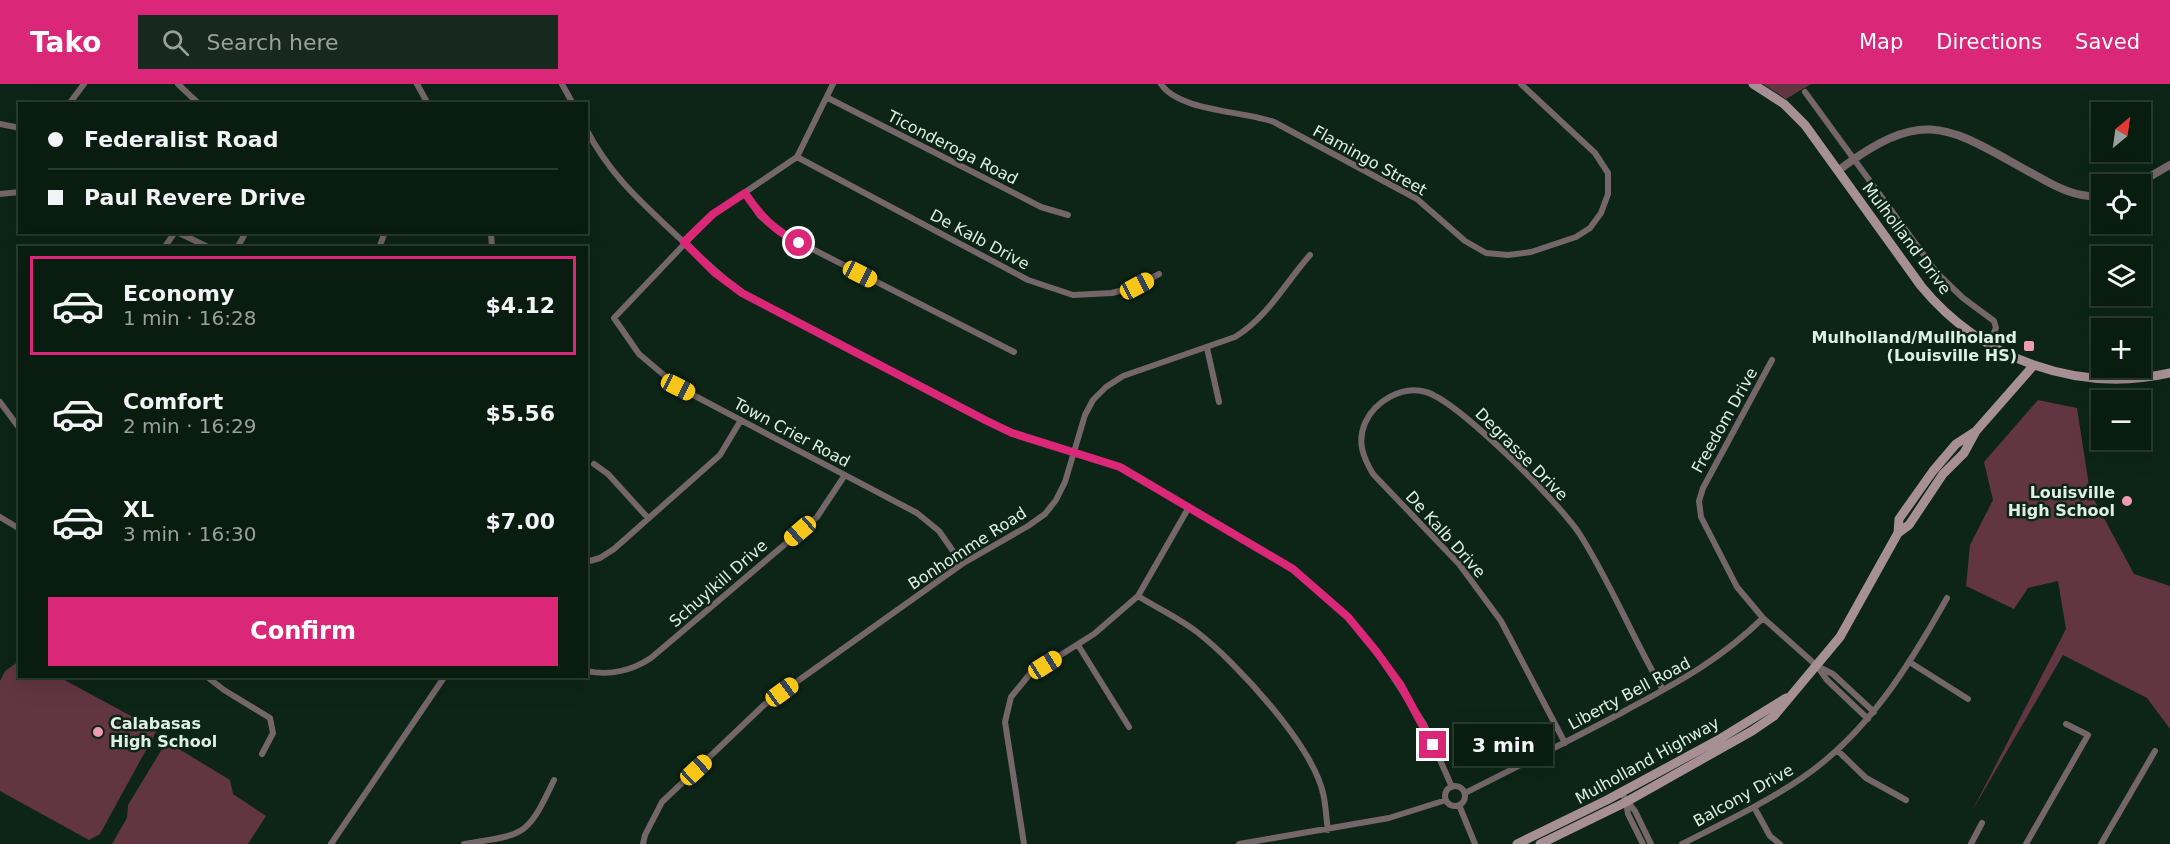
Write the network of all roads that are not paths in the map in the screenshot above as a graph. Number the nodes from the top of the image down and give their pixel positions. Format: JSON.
{"nodes":[{"id":1,"x":84,"y":84,"type":"edge"},
{"id":2,"x":178,"y":84,"type":"edge"},
{"id":3,"x":417,"y":84,"type":"edge"},
{"id":4,"x":562,"y":84,"type":"edge"},
{"id":5,"x":833,"y":84,"type":"edge"},
{"id":6,"x":1161,"y":84,"type":"edge"},
{"id":7,"x":1521,"y":84,"type":"edge"},
{"id":8,"x":1753,"y":84,"type":"edge"},
{"id":9,"x":1805,"y":92,"type":"dead end"},
{"id":10,"x":828,"y":98,"type":"junction"},
{"id":11,"x":70,"y":102,"type":"edge"},
{"id":12,"x":197,"y":102,"type":"edge"},
{"id":13,"x":427,"y":102,"type":"edge"},
{"id":14,"x":572,"y":102,"type":"edge"},
{"id":15,"x":0,"y":124,"type":"edge"},
{"id":16,"x":18,"y":128,"type":"edge"},
{"id":17,"x":588,"y":132,"type":"edge"},
{"id":18,"x":797,"y":157,"type":"junction"},
{"id":19,"x":1854,"y":159,"type":"junction"},
{"id":20,"x":2170,"y":165,"type":"edge"},
{"id":21,"x":1839,"y":170,"type":"junction"},
{"id":22,"x":2151,"y":176,"type":"edge"},
{"id":23,"x":18,"y":192,"type":"edge"},
{"id":24,"x":745,"y":193,"type":"junction"},
{"id":25,"x":0,"y":194,"type":"edge"},
{"id":26,"x":2091,"y":196,"type":"edge"},
{"id":27,"x":1068,"y":215,"type":"dead end"},
{"id":28,"x":180,"y":234,"type":"edge"},
{"id":29,"x":684,"y":242,"type":"junction"},
{"id":30,"x":206,"y":246,"type":"edge"},
{"id":31,"x":1310,"y":255,"type":"dead end"},
{"id":32,"x":1159,"y":274,"type":"dead end"},
{"id":33,"x":1989,"y":344,"type":"junction"},
{"id":34,"x":1207,"y":348,"type":"junction"},
{"id":35,"x":1014,"y":352,"type":"dead end"},
{"id":36,"x":1772,"y":360,"type":"dead end"},
{"id":37,"x":2034,"y":365,"type":"junction"},
{"id":38,"x":2170,"y":373,"type":"edge"},
{"id":39,"x":0,"y":402,"type":"edge"},
{"id":40,"x":1219,"y":402,"type":"dead end"},
{"id":41,"x":1377,"y":406,"type":"joint"},
{"id":42,"x":741,"y":420,"type":"junction"},
{"id":43,"x":18,"y":426,"type":"edge"},
{"id":44,"x":1074,"y":452,"type":"junction"},
{"id":45,"x":594,"y":464,"type":"dead end"},
{"id":46,"x":845,"y":475,"type":"junction"},
{"id":47,"x":1189,"y":507,"type":"junction"},
{"id":48,"x":0,"y":517,"type":"edge"},
{"id":49,"x":648,"y":518,"type":"junction"},
{"id":50,"x":18,"y":529,"type":"edge"},
{"id":51,"x":588,"y":561,"type":"edge"},
{"id":52,"x":962,"y":564,"type":"junction"},
{"id":53,"x":1138,"y":596,"type":"junction"},
{"id":54,"x":1947,"y":598,"type":"dead end"},
{"id":55,"x":1763,"y":618,"type":"junction"},
{"id":56,"x":1078,"y":645,"type":"junction"},
{"id":57,"x":1911,"y":663,"type":"junction"},
{"id":58,"x":1817,"y":666,"type":"junction"},
{"id":59,"x":588,"y":671,"type":"edge"},
{"id":60,"x":209,"y":678,"type":"edge"},
{"id":61,"x":444,"y":678,"type":"edge"},
{"id":62,"x":1663,"y":690,"type":"junction"},
{"id":63,"x":1968,"y":699,"type":"dead end"},
{"id":64,"x":1874,"y":712,"type":"junction"},
{"id":65,"x":1868,"y":719,"type":"junction"},
{"id":66,"x":2066,"y":724,"type":"dead end"},
{"id":67,"x":1130,"y":727,"type":"dead end"},
{"id":68,"x":1565,"y":743,"type":"junction"},
{"id":69,"x":1837,"y":750,"type":"junction"},
{"id":70,"x":2155,"y":751,"type":"dead end"},
{"id":71,"x":262,"y":753,"type":"dead end"},
{"id":72,"x":554,"y":780,"type":"dead end"},
{"id":73,"x":1452,"y":787,"type":"junction"},
{"id":74,"x":1465,"y":793,"type":"junction"},
{"id":75,"x":1623,"y":797,"type":"junction"},
{"id":76,"x":1446,"y":800,"type":"junction"},
{"id":77,"x":1905,"y":800,"type":"dead end"},
{"id":78,"x":1459,"y":805,"type":"junction"},
{"id":79,"x":1754,"y":807,"type":"junction"},
{"id":80,"x":1982,"y":824,"type":"dead end"},
{"id":81,"x":1328,"y":830,"type":"junction"},
{"id":82,"x":331,"y":844,"type":"edge"},
{"id":83,"x":464,"y":844,"type":"edge"},
{"id":84,"x":643,"y":844,"type":"edge"},
{"id":85,"x":1024,"y":844,"type":"edge"},
{"id":86,"x":1239,"y":844,"type":"edge"},
{"id":87,"x":1475,"y":844,"type":"edge"},
{"id":88,"x":1517,"y":844,"type":"edge"},
{"id":89,"x":1540,"y":844,"type":"edge"},
{"id":90,"x":1643,"y":844,"type":"edge"},
{"id":91,"x":1651,"y":844,"type":"edge"},
{"id":92,"x":1683,"y":844,"type":"edge"},
{"id":93,"x":1780,"y":844,"type":"edge"},
{"id":94,"x":1971,"y":844,"type":"edge"},
{"id":95,"x":2026,"y":844,"type":"edge"},
{"id":96,"x":2101,"y":844,"type":"edge"}],
"edges":[{"from":1,"to":11,"type":"street"},
{"from":2,"to":12,"type":"street"},
{"from":3,"to":13,"type":"street"},
{"from":4,"to":14,"type":"street"},
{"from":5,"to":10,"type":"street"},
{"from":6,"to":7,"type":"street","name":"Flamingo Street"},
{"from":8,"to":21,"type":"main road","name":"Mulholland Drive"},
{"from":9,"to":19,"type":"street"},
{"from":10,"to":18,"type":"street"},
{"from":10,"to":27,"type":"street","name":"Ticonderoga Road"},
{"from":15,"to":16,"type":"street"},
{"from":17,"to":29,"type":"street"},
{"from":18,"to":24,"type":"street"},
{"from":18,"to":32,"type":"street","name":"De Kalb Drive"},
{"from":19,"to":21,"type":"street"},
{"from":19,"to":26,"type":"street"},
{"from":19,"to":33,"type":"street"},
{"from":20,"to":22,"type":"street"},
{"from":21,"to":33,"type":"main road","name":"Mulholland Drive"},
{"from":23,"to":25,"type":"street"},
{"from":24,"to":29,"type":"street"},
{"from":24,"to":35,"type":"street"},
{"from":28,"to":30,"type":"street"},
{"from":29,"to":42,"type":"street","name":"Town Crier Road"},
{"from":29,"to":44,"type":"street"},
{"from":31,"to":34,"type":"street","name":"Bonhomme Road"},
{"from":33,"to":37,"type":"main road","name":"Mulholland Drive"},
{"from":34,"to":40,"type":"street"},
{"from":34,"to":44,"type":"street","name":"Bonhomme Road"},
{"from":36,"to":55,"type":"street","name":"Freedom Drive"},
{"from":37,"to":38,"type":"main road","name":"Mulholland Drive"},
{"from":37,"to":58,"type":"main road","name":"Mulholland Highway"},
{"from":39,"to":43,"type":"street"},
{"from":41,"to":62,"type":"street","name":"Degrasse Drive"},
{"from":41,"to":68,"type":"street","name":"De Kalb Drive"},
{"from":42,"to":46,"type":"street","name":"Town Crier Road"},
{"from":42,"to":49,"type":"street"},
{"from":44,"to":47,"type":"street"},
{"from":44,"to":52,"type":"street","name":"Bonhomme Road"},
{"from":45,"to":49,"type":"street"},
{"from":46,"to":52,"type":"street","name":"Town Crier Road"},
{"from":46,"to":59,"type":"street","name":"Schuylkill Drive"},
{"from":47,"to":53,"type":"street"},
{"from":47,"to":73,"type":"street"},
{"from":48,"to":50,"type":"street"},
{"from":49,"to":51,"type":"street"},
{"from":52,"to":84,"type":"street","name":"Bonhomme Road"},
{"from":53,"to":56,"type":"street"},
{"from":53,"to":81,"type":"street"},
{"from":54,"to":57,"type":"street","name":"Balcony Drive"},
{"from":55,"to":58,"type":"street","name":"Freedom Drive"},
{"from":55,"to":62,"type":"street","name":"Liberty Bell Road"},
{"from":56,"to":67,"type":"street"},
{"from":56,"to":85,"type":"street"},
{"from":57,"to":63,"type":"street"},
{"from":57,"to":64,"type":"street","name":"Balcony Drive"},
{"from":58,"to":64,"type":"street","name":"Freedom Drive"},
{"from":58,"to":65,"type":"street","name":"Freedom Drive"},
{"from":58,"to":75,"type":"main road","name":"Mulholland Highway"},
{"from":60,"to":71,"type":"street"},
{"from":61,"to":82,"type":"street"},
{"from":62,"to":68,"type":"street","name":"Liberty Bell Road"},
{"from":64,"to":65,"type":"street","name":"Balcony Drive"},
{"from":65,"to":69,"type":"street","name":"Balcony Drive"},
{"from":66,"to":95,"type":"street"},
{"from":68,"to":74,"type":"street","name":"Liberty Bell Road"},
{"from":69,"to":77,"type":"street"},
{"from":69,"to":79,"type":"street","name":"Balcony Drive"},
{"from":70,"to":96,"type":"street"},
{"from":72,"to":83,"type":"street"},
{"from":73,"to":74,"type":"street"},
{"from":73,"to":76,"type":"street"},
{"from":74,"to":78,"type":"street"},
{"from":75,"to":88,"type":"main road","name":"Mulholland Highway"},
{"from":75,"to":89,"type":"main road","name":"Mulholland Highway"},
{"from":75,"to":90,"type":"street"},
{"from":75,"to":91,"type":"street"},
{"from":76,"to":78,"type":"street"},
{"from":76,"to":81,"type":"street"},
{"from":78,"to":87,"type":"street"},
{"from":79,"to":92,"type":"street","name":"Balcony Drive"},
{"from":79,"to":93,"type":"street"},
{"from":80,"to":94,"type":"street"},
{"from":81,"to":86,"type":"street"}]}
